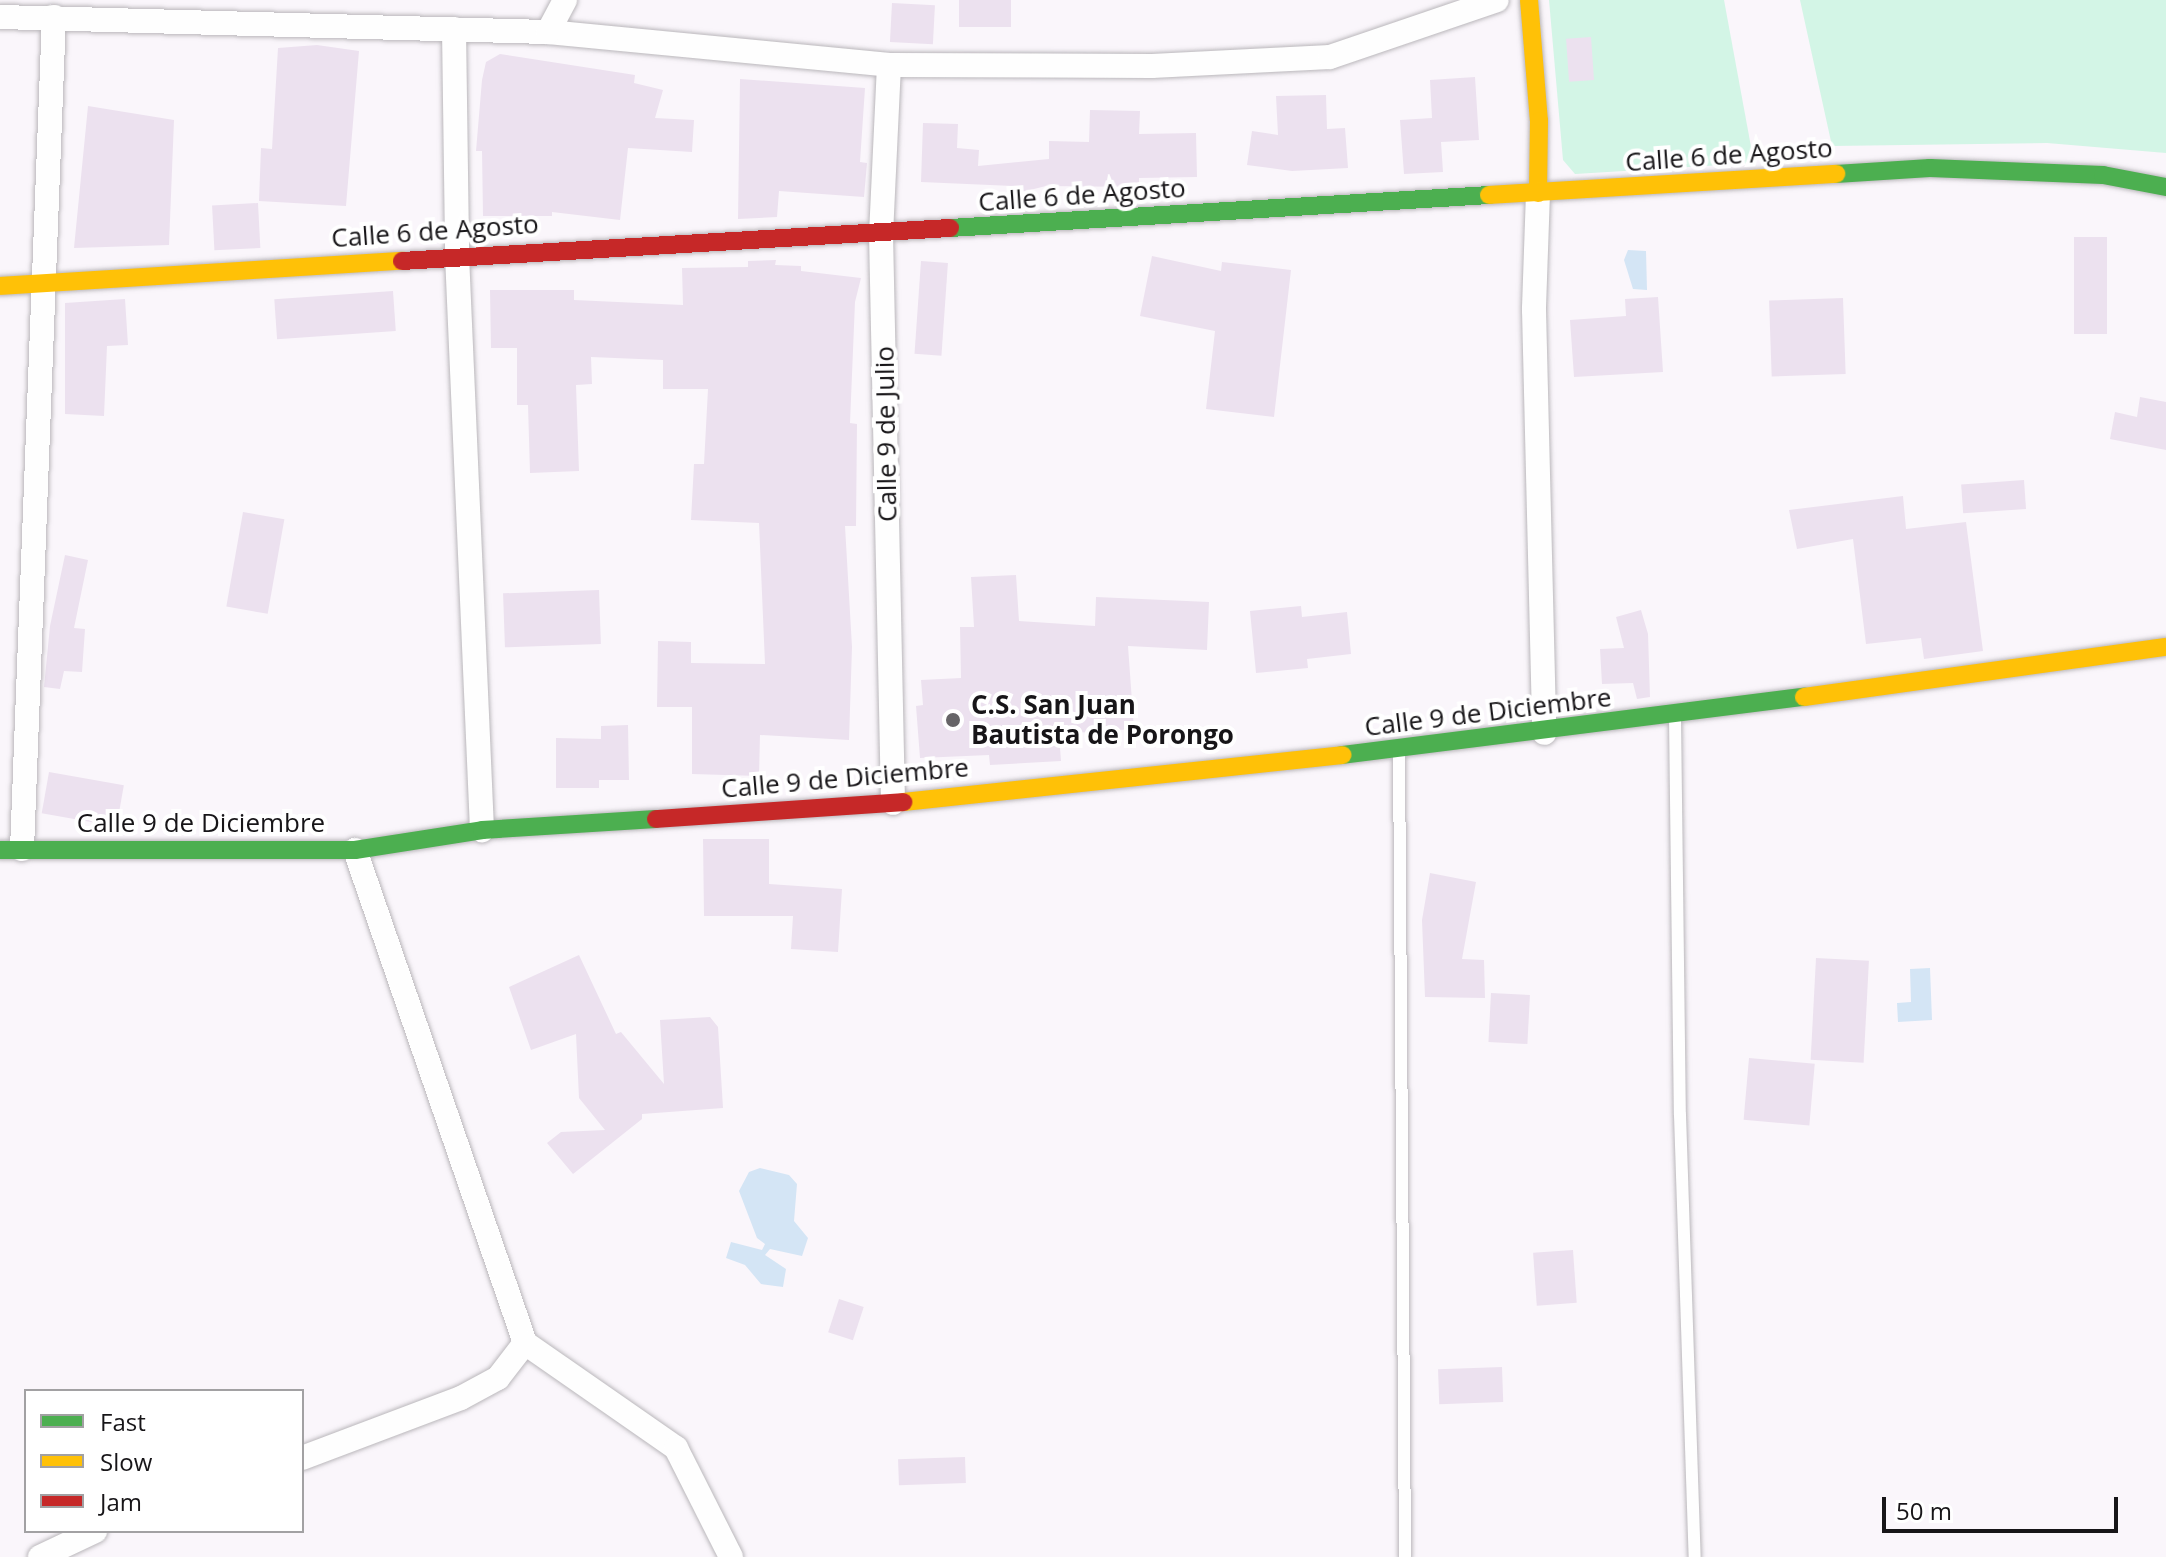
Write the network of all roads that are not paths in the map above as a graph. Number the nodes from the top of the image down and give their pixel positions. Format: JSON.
{"nodes":[{"id":1,"x":565,"y":0,"type":"edge"},
{"id":2,"x":1497,"y":0,"type":"edge"},
{"id":3,"x":1529,"y":0,"type":"edge"},
{"id":4,"x":0,"y":17,"type":"edge"},
{"id":5,"x":54,"y":17,"type":"junction"},
{"id":6,"x":454,"y":29,"type":"junction"},
{"id":7,"x":548,"y":32,"type":"junction"},
{"id":8,"x":889,"y":65,"type":"junction"},
{"id":9,"x":2166,"y":187,"type":"edge"},
{"id":10,"x":1538,"y":193,"type":"junction"},
{"id":11,"x":881,"y":234,"type":"junction"},
{"id":12,"x":457,"y":255,"type":"junction"},
{"id":13,"x":47,"y":284,"type":"junction"},
{"id":14,"x":0,"y":286,"type":"edge"},
{"id":15,"x":2166,"y":647,"type":"edge"},
{"id":16,"x":1675,"y":714,"type":"junction"},
{"id":17,"x":1544,"y":733,"type":"junction"},
{"id":18,"x":1399,"y":750,"type":"junction"},
{"id":19,"x":893,"y":803,"type":"junction"},
{"id":20,"x":482,"y":830,"type":"junction"},
{"id":21,"x":11,"y":850,"type":"edge"},
{"id":22,"x":355,"y":850,"type":"junction"},
{"id":23,"x":525,"y":1343,"type":"junction"},
{"id":24,"x":304,"y":1457,"type":"edge"},
{"id":25,"x":91,"y":1533,"type":"edge"},
{"id":26,"x":40,"y":1557,"type":"edge"},
{"id":27,"x":731,"y":1557,"type":"edge"},
{"id":28,"x":1405,"y":1557,"type":"edge"},
{"id":29,"x":1695,"y":1557,"type":"edge"}],
"edges":[{"from":1,"to":7,"type":"street"},
{"from":2,"to":8,"type":"street"},
{"from":3,"to":10,"type":"street"},
{"from":4,"to":5,"type":"street"},
{"from":5,"to":6,"type":"street"},
{"from":5,"to":13,"type":"street"},
{"from":6,"to":7,"type":"street"},
{"from":6,"to":12,"type":"street"},
{"from":7,"to":8,"type":"street"},
{"from":8,"to":11,"type":"street","name":"Calle 9 de Julio"},
{"from":9,"to":10,"type":"street","name":"Calle 6 de Agosto"},
{"from":10,"to":11,"type":"street","name":"Calle 6 de Agosto"},
{"from":10,"to":17,"type":"street"},
{"from":11,"to":12,"type":"street","name":"Calle 6 de Agosto"},
{"from":11,"to":19,"type":"street","name":"Calle 9 de Julio"},
{"from":12,"to":13,"type":"street","name":"Calle 6 de Agosto"},
{"from":12,"to":20,"type":"street"},
{"from":13,"to":14,"type":"street","name":"Calle 6 de Agosto"},
{"from":13,"to":21,"type":"street"},
{"from":15,"to":16,"type":"street","name":"Calle 9 de Diciembre"},
{"from":16,"to":17,"type":"street","name":"Calle 9 de Diciembre"},
{"from":16,"to":29,"type":"lane"},
{"from":17,"to":18,"type":"street","name":"Calle 9 de Diciembre"},
{"from":18,"to":19,"type":"street","name":"Calle 9 de Diciembre"},
{"from":18,"to":28,"type":"lane"},
{"from":19,"to":20,"type":"street","name":"Calle 9 de Diciembre"},
{"from":20,"to":22,"type":"street","name":"Calle 9 de Diciembre"},
{"from":21,"to":22,"type":"street","name":"Calle 9 de Diciembre"},
{"from":22,"to":23,"type":"street"},
{"from":23,"to":24,"type":"street"},
{"from":23,"to":27,"type":"street"},
{"from":25,"to":26,"type":"street"}]}
